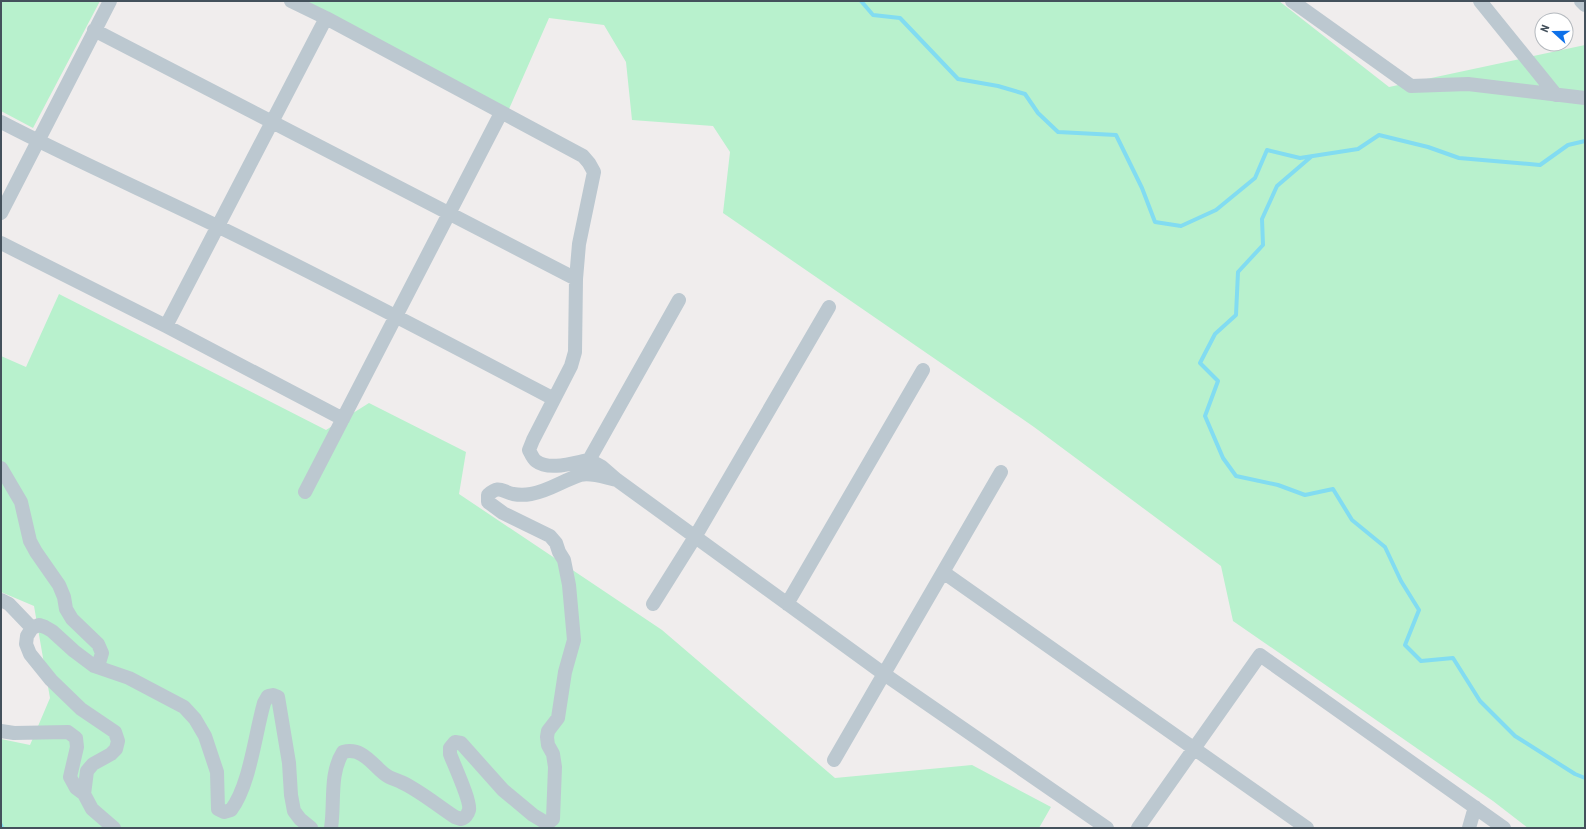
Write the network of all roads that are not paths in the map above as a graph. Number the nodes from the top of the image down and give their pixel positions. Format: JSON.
{"nodes":[{"id":1,"x":110,"y":1,"type":"edge"},
{"id":2,"x":291,"y":1,"type":"edge"},
{"id":3,"x":1292,"y":1,"type":"edge"},
{"id":4,"x":1480,"y":1,"type":"edge"},
{"id":5,"x":1581,"y":1,"type":"edge"},
{"id":6,"x":1585,"y":5,"type":"edge"},
{"id":7,"x":326,"y":18,"type":"junction"},
{"id":8,"x":94,"y":30,"type":"junction"},
{"id":9,"x":1556,"y":95,"type":"junction"},
{"id":10,"x":1585,"y":98,"type":"edge"},
{"id":11,"x":501,"y":112,"type":"junction"},
{"id":12,"x":1,"y":122,"type":"edge"},
{"id":13,"x":272,"y":122,"type":"junction"},
{"id":14,"x":38,"y":141,"type":"junction"},
{"id":15,"x":1,"y":212,"type":"edge"},
{"id":16,"x":449,"y":214,"type":"junction"},
{"id":17,"x":217,"y":226,"type":"junction"},
{"id":18,"x":1,"y":243,"type":"edge"},
{"id":19,"x":576,"y":279,"type":"junction"},
{"id":20,"x":679,"y":300,"type":"dead end"},
{"id":21,"x":829,"y":307,"type":"dead end"},
{"id":22,"x":396,"y":315,"type":"junction"},
{"id":23,"x":166,"y":326,"type":"junction"},
{"id":24,"x":923,"y":370,"type":"dead end"},
{"id":25,"x":554,"y":399,"type":"junction"},
{"id":26,"x":343,"y":419,"type":"junction"},
{"id":27,"x":588,"y":460,"type":"junction"},
{"id":28,"x":1,"y":468,"type":"edge"},
{"id":29,"x":1001,"y":472,"type":"dead end"},
{"id":30,"x":617,"y":480,"type":"junction"},
{"id":31,"x":304,"y":492,"type":"dead end"},
{"id":32,"x":695,"y":537,"type":"junction"},
{"id":33,"x":943,"y":572,"type":"junction"},
{"id":34,"x":1,"y":600,"type":"edge"},
{"id":35,"x":653,"y":604,"type":"dead end"},
{"id":36,"x":787,"y":604,"type":"junction"},
{"id":37,"x":32,"y":628,"type":"junction"},
{"id":38,"x":94,"y":666,"type":"junction"},
{"id":39,"x":884,"y":674,"type":"junction"},
{"id":40,"x":1,"y":731,"type":"edge"},
{"id":41,"x":1194,"y":749,"type":"junction"},
{"id":42,"x":834,"y":760,"type":"dead end"},
{"id":43,"x":84,"y":794,"type":"junction"},
{"id":44,"x":1475,"y":807,"type":"junction"},
{"id":45,"x":114,"y":828,"type":"edge"},
{"id":46,"x":312,"y":828,"type":"edge"},
{"id":47,"x":331,"y":828,"type":"edge"},
{"id":48,"x":1107,"y":828,"type":"edge"},
{"id":49,"x":1138,"y":828,"type":"edge"},
{"id":50,"x":1307,"y":828,"type":"edge"},
{"id":51,"x":1469,"y":828,"type":"edge"},
{"id":52,"x":1504,"y":828,"type":"edge"}],
"edges":[{"from":1,"to":8,"type":"street"},
{"from":2,"to":7,"type":"street"},
{"from":3,"to":9,"type":"street"},
{"from":4,"to":9,"type":"street"},
{"from":5,"to":6,"type":"street"},
{"from":7,"to":11,"type":"street"},
{"from":7,"to":13,"type":"street"},
{"from":8,"to":13,"type":"street"},
{"from":8,"to":14,"type":"street"},
{"from":9,"to":10,"type":"street"},
{"from":11,"to":16,"type":"street"},
{"from":11,"to":19,"type":"street"},
{"from":12,"to":14,"type":"street"},
{"from":13,"to":16,"type":"street"},
{"from":13,"to":17,"type":"street"},
{"from":14,"to":15,"type":"street"},
{"from":14,"to":17,"type":"street"},
{"from":16,"to":19,"type":"street"},
{"from":16,"to":22,"type":"street"},
{"from":17,"to":22,"type":"street"},
{"from":17,"to":23,"type":"street"},
{"from":18,"to":23,"type":"street"},
{"from":19,"to":25,"type":"street"},
{"from":20,"to":27,"type":"street"},
{"from":21,"to":32,"type":"street"},
{"from":22,"to":25,"type":"street"},
{"from":22,"to":26,"type":"street"},
{"from":23,"to":26,"type":"street"},
{"from":24,"to":36,"type":"street"},
{"from":25,"to":27,"type":"street"},
{"from":26,"to":31,"type":"street"},
{"from":27,"to":30,"type":"street"},
{"from":28,"to":38,"type":"street"},
{"from":29,"to":33,"type":"street"},
{"from":30,"to":32,"type":"street"},
{"from":30,"to":47,"type":"street"},
{"from":32,"to":35,"type":"street"},
{"from":32,"to":36,"type":"street"},
{"from":33,"to":39,"type":"street"},
{"from":33,"to":41,"type":"street"},
{"from":34,"to":37,"type":"street"},
{"from":36,"to":39,"type":"street"},
{"from":37,"to":38,"type":"street"},
{"from":37,"to":43,"type":"street"},
{"from":38,"to":46,"type":"street"},
{"from":39,"to":42,"type":"street"},
{"from":39,"to":48,"type":"street"},
{"from":40,"to":43,"type":"street"},
{"from":41,"to":44,"type":"street"},
{"from":41,"to":49,"type":"street"},
{"from":41,"to":50,"type":"street"},
{"from":43,"to":45,"type":"street"},
{"from":44,"to":51,"type":"street"},
{"from":44,"to":52,"type":"street"}]}
